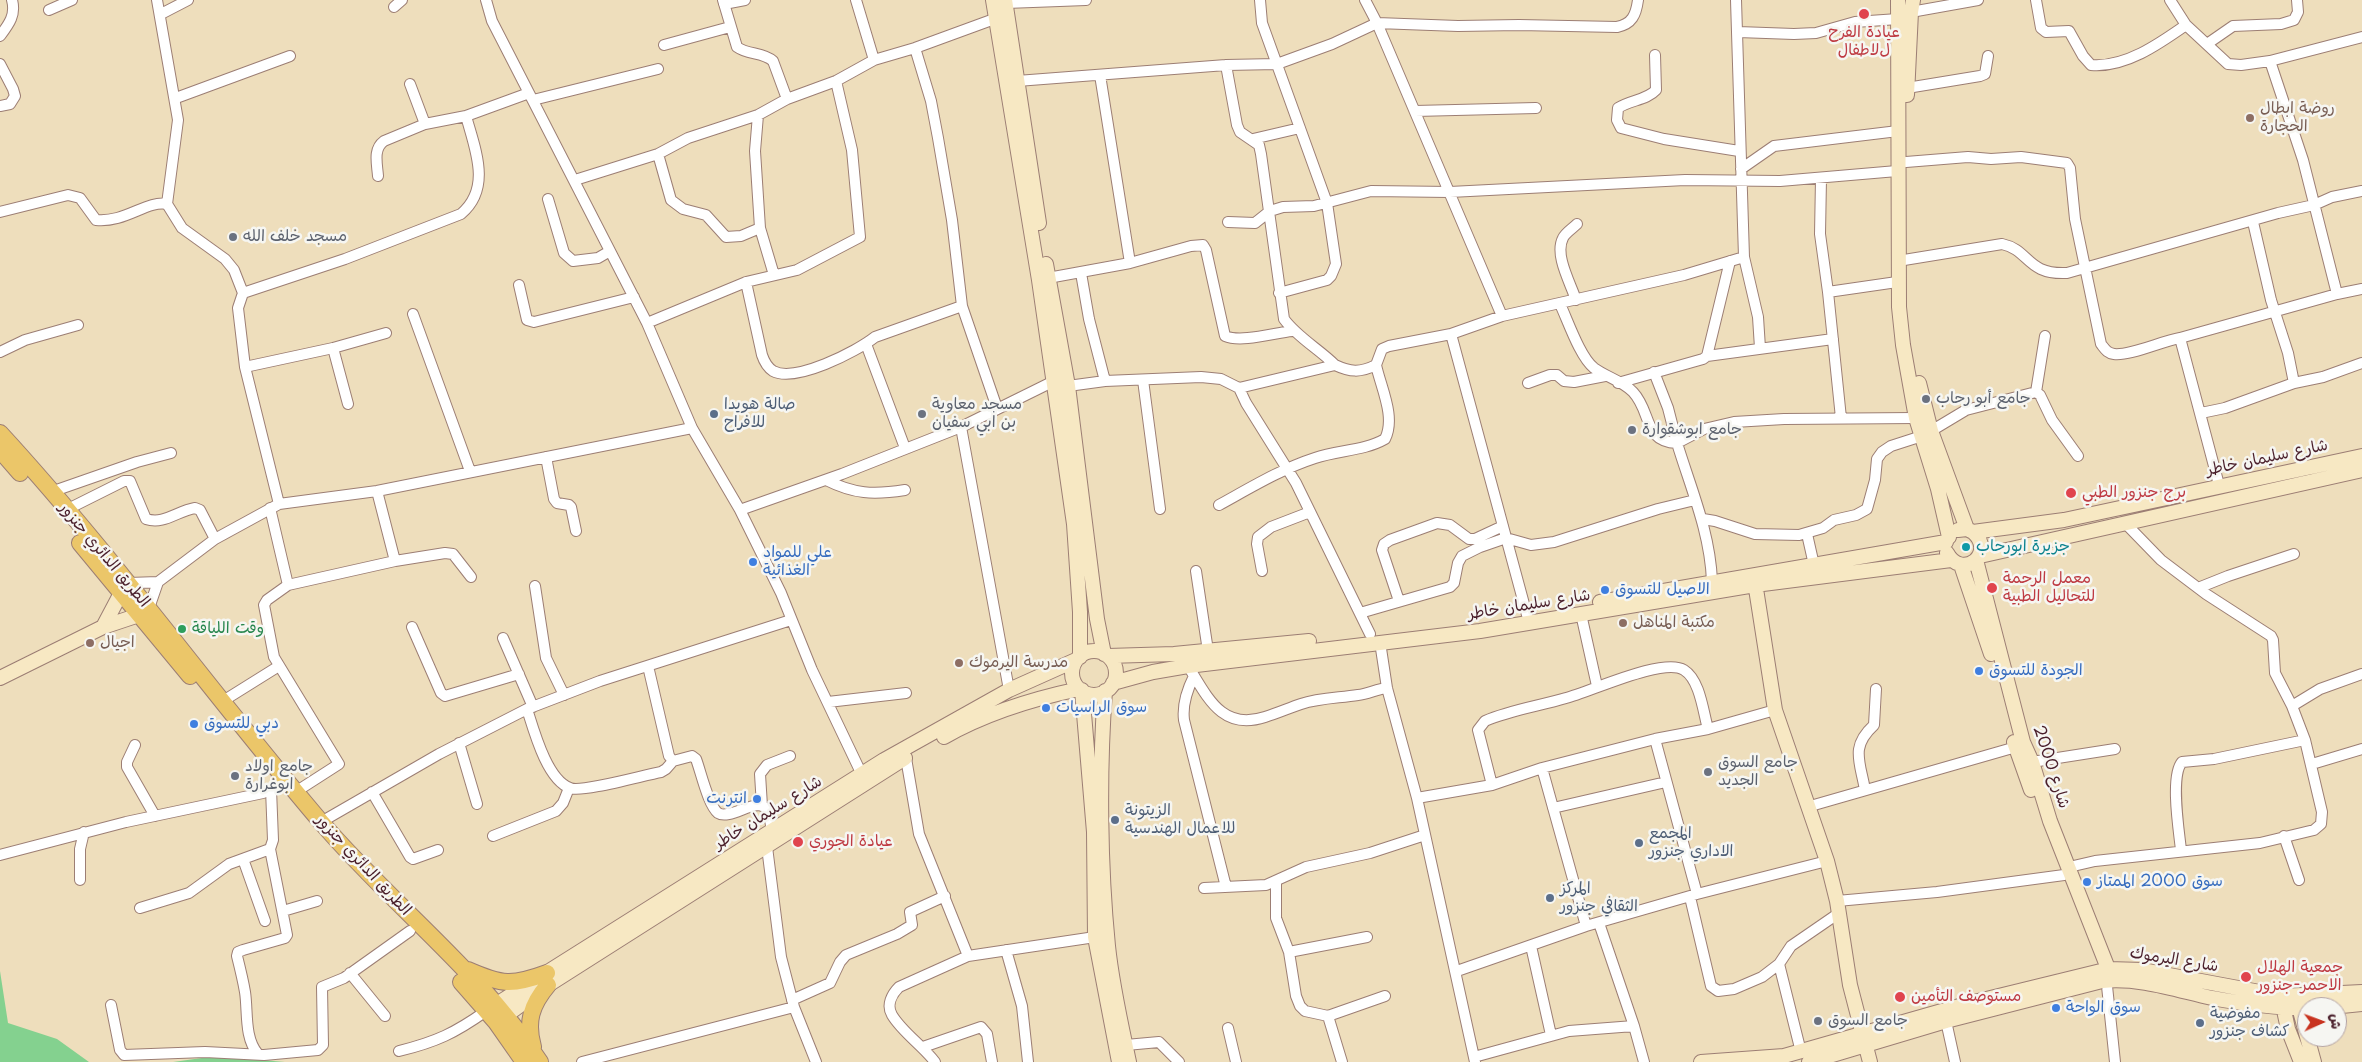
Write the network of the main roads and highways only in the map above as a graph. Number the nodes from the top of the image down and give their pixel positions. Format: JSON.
{"nodes":[{"id":1,"x":1898,"y":0,"type":"edge"},
{"id":2,"x":1001,"y":1,"type":"edge"},
{"id":3,"x":1912,"y":6,"type":"edge"},
{"id":4,"x":1902,"y":166,"type":"junction"},
{"id":5,"x":0,"y":433,"type":"edge"},
{"id":6,"x":1926,"y":434,"type":"junction"},
{"id":7,"x":0,"y":450,"type":"edge"},
{"id":8,"x":2362,"y":456,"type":"edge"},
{"id":9,"x":2362,"y":470,"type":"edge"},
{"id":10,"x":1970,"y":530,"type":"junction"},
{"id":11,"x":82,"y":537,"type":"junction"},
{"id":12,"x":1948,"y":539,"type":"junction"},
{"id":13,"x":1978,"y":558,"type":"junction"},
{"id":14,"x":1956,"y":562,"type":"junction"},
{"id":15,"x":1755,"y":580,"type":"junction"},
{"id":16,"x":125,"y":588,"type":"junction"},
{"id":17,"x":144,"y":612,"type":"junction"},
{"id":18,"x":103,"y":627,"type":"junction"},
{"id":19,"x":1375,"y":638,"type":"junction"},
{"id":20,"x":1106,"y":655,"type":"junction"},
{"id":21,"x":1078,"y":658,"type":"junction"},
{"id":22,"x":0,"y":678,"type":"edge"},
{"id":23,"x":1109,"y":687,"type":"junction"},
{"id":24,"x":1081,"y":690,"type":"junction"},
{"id":25,"x":864,"y":779,"type":"junction"},
{"id":26,"x":2067,"y":871,"type":"junction"},
{"id":27,"x":462,"y":967,"type":"junction"},
{"id":28,"x":2106,"y":977,"type":"junction"},
{"id":29,"x":548,"y":979,"type":"junction"},
{"id":30,"x":2362,"y":992,"type":"edge"},
{"id":31,"x":2334,"y":997,"type":"edge"},
{"id":32,"x":2282,"y":1002,"type":"junction"},
{"id":33,"x":2297,"y":1003,"type":"edge"},
{"id":34,"x":2362,"y":1004,"type":"edge"},
{"id":35,"x":2347,"y":1006,"type":"edge"},
{"id":36,"x":496,"y":1014,"type":"junction"},
{"id":37,"x":1864,"y":1040,"type":"junction"},
{"id":38,"x":2312,"y":1047,"type":"edge"},
{"id":39,"x":1805,"y":1057,"type":"edge"},
{"id":40,"x":533,"y":1059,"type":"edge"},
{"id":41,"x":1735,"y":1061,"type":"edge"},
{"id":42,"x":1119,"y":1062,"type":"edge"},
{"id":43,"x":1130,"y":1062,"type":"edge"},
{"id":44,"x":1701,"y":1062,"type":"edge"},
{"id":45,"x":1870,"y":1062,"type":"edge"},
{"id":46,"x":2301,"y":1062,"type":"edge"},
{"id":47,"x":2314,"y":1062,"type":"edge"}],
"edges":[{"from":1,"to":4,"type":"main road"},
{"from":2,"to":20,"type":"main road"},
{"from":2,"to":21,"type":"main road"},
{"from":3,"to":4,"type":"main road"},
{"from":4,"to":6,"type":"main road"},
{"from":4,"to":6,"type":"main road"},
{"from":5,"to":11,"type":"main road","name":"الطريق الدائري جنزور"},
{"from":6,"to":10,"type":"main road"},
{"from":6,"to":12,"type":"main road"},
{"from":7,"to":11,"type":"main road","name":"الطريق الدائري جنزور"},
{"from":8,"to":10,"type":"main road","name":"شارع سليمان خاطر"},
{"from":9,"to":13,"type":"main road","name":"شارع سليمان خاطر"},
{"from":10,"to":12,"type":"main road"},
{"from":10,"to":13,"type":"main road"},
{"from":11,"to":16,"type":"main road","name":"الطريق الدائري جنزور"},
{"from":12,"to":14,"type":"main road"},
{"from":12,"to":15,"type":"main road","name":"شارع سليمان خاطر"},
{"from":13,"to":14,"type":"main road"},
{"from":13,"to":26,"type":"main road","name":"شارع 2000"},
{"from":14,"to":15,"type":"main road","name":"شارع سليمان خاطر"},
{"from":14,"to":26,"type":"main road"},
{"from":15,"to":19,"type":"main road","name":"شارع سليمان خاطر"},
{"from":15,"to":19,"type":"main road","name":"شارع سليمان خاطر"},
{"from":15,"to":37,"type":"main road"},
{"from":16,"to":17,"type":"main road","name":"الطريق الدائري جنزور"},
{"from":16,"to":18,"type":"main road"},
{"from":17,"to":18,"type":"main road"},
{"from":17,"to":27,"type":"main road","name":"الطريق الدائري جنزور"},
{"from":17,"to":36,"type":"main road","name":"الطريق الدائري جنزور"},
{"from":18,"to":22,"type":"main road"},
{"from":19,"to":20,"type":"main road","name":"شارع سليمان خاطر"},
{"from":19,"to":23,"type":"main road","name":"شارع سليمان خاطر"},
{"from":20,"to":21,"type":"main road"},
{"from":20,"to":23,"type":"main road"},
{"from":21,"to":24,"type":"main road"},
{"from":21,"to":25,"type":"main road","name":"شارع سليمان خاطر"},
{"from":23,"to":24,"type":"main road"},
{"from":23,"to":43,"type":"main road"},
{"from":24,"to":25,"type":"main road","name":"شارع سليمان خاطر"},
{"from":24,"to":42,"type":"main road"},
{"from":25,"to":29,"type":"main road","name":"شارع سليمان خاطر"},
{"from":25,"to":29,"type":"main road","name":"شارع سليمان خاطر"},
{"from":26,"to":28,"type":"main road","name":"شارع 2000"},
{"from":27,"to":29,"type":"main road"},
{"from":27,"to":36,"type":"main road","name":"الطريق الدائري جنزور"},
{"from":28,"to":32,"type":"main road","name":"شارع اليرموك"},
{"from":28,"to":37,"type":"main road"},
{"from":28,"to":37,"type":"main road"},
{"from":29,"to":36,"type":"main road","name":"شارع سليمان خاطر"},
{"from":29,"to":40,"type":"main road"},
{"from":30,"to":31,"type":"main road","name":"شارع اليرموك"},
{"from":32,"to":33,"type":"main road","name":"شارع اليرموك"},
{"from":32,"to":46,"type":"main road"},
{"from":34,"to":35,"type":"main road"},
{"from":36,"to":40,"type":"main road","name":"الطريق الدائري جنزور"},
{"from":37,"to":39,"type":"main road"},
{"from":37,"to":45,"type":"main road"},
{"from":38,"to":47,"type":"main road"},
{"from":39,"to":41,"type":"main road"},
{"from":41,"to":44,"type":"main road"}]}
